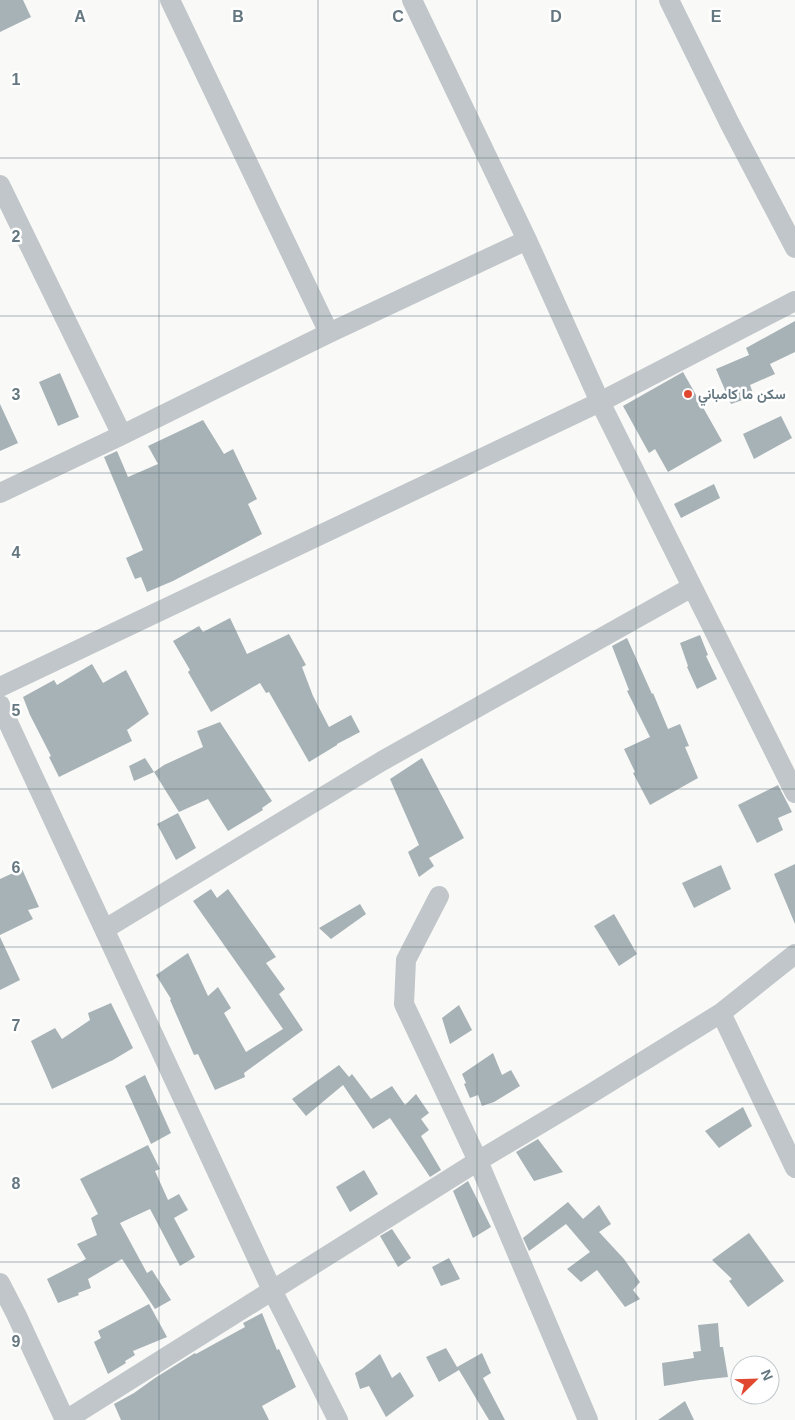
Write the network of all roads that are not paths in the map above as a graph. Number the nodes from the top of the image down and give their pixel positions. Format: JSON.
{"nodes":[{"id":1,"x":170,"y":0,"type":"edge"},
{"id":2,"x":412,"y":0,"type":"edge"},
{"id":3,"x":669,"y":0,"type":"edge"},
{"id":4,"x":0,"y":185,"type":"edge"},
{"id":5,"x":527,"y":240,"type":"junction"},
{"id":6,"x":795,"y":248,"type":"edge"},
{"id":7,"x":795,"y":301,"type":"edge"},
{"id":8,"x":329,"y":333,"type":"junction"},
{"id":9,"x":600,"y":402,"type":"junction"},
{"id":10,"x":122,"y":435,"type":"junction"},
{"id":11,"x":0,"y":493,"type":"edge"},
{"id":12,"x":692,"y":587,"type":"junction"},
{"id":13,"x":0,"y":687,"type":"edge"},
{"id":14,"x":0,"y":704,"type":"edge"},
{"id":15,"x":795,"y":793,"type":"edge"},
{"id":16,"x":439,"y":896,"type":"dead end"},
{"id":17,"x":105,"y":929,"type":"junction"},
{"id":18,"x":795,"y":954,"type":"edge"},
{"id":19,"x":721,"y":1013,"type":"junction"},
{"id":20,"x":478,"y":1161,"type":"junction"},
{"id":21,"x":795,"y":1168,"type":"edge"},
{"id":22,"x":0,"y":1283,"type":"edge"},
{"id":23,"x":272,"y":1290,"type":"junction"},
{"id":24,"x":66,"y":1420,"type":"edge"},
{"id":25,"x":338,"y":1420,"type":"edge"},
{"id":26,"x":588,"y":1420,"type":"edge"}],
"edges":[{"from":1,"to":8,"type":"street"},
{"from":2,"to":5,"type":"street"},
{"from":3,"to":6,"type":"street"},
{"from":4,"to":10,"type":"street"},
{"from":5,"to":8,"type":"street"},
{"from":5,"to":9,"type":"street"},
{"from":7,"to":9,"type":"street"},
{"from":8,"to":10,"type":"street"},
{"from":9,"to":12,"type":"street"},
{"from":9,"to":13,"type":"street"},
{"from":10,"to":11,"type":"street"},
{"from":12,"to":15,"type":"street"},
{"from":12,"to":17,"type":"street"},
{"from":14,"to":17,"type":"street"},
{"from":16,"to":20,"type":"street"},
{"from":17,"to":23,"type":"street"},
{"from":18,"to":19,"type":"street"},
{"from":19,"to":20,"type":"street"},
{"from":19,"to":21,"type":"street"},
{"from":20,"to":23,"type":"street"},
{"from":20,"to":26,"type":"street"},
{"from":22,"to":24,"type":"street"},
{"from":23,"to":24,"type":"street"},
{"from":23,"to":25,"type":"street"}]}
